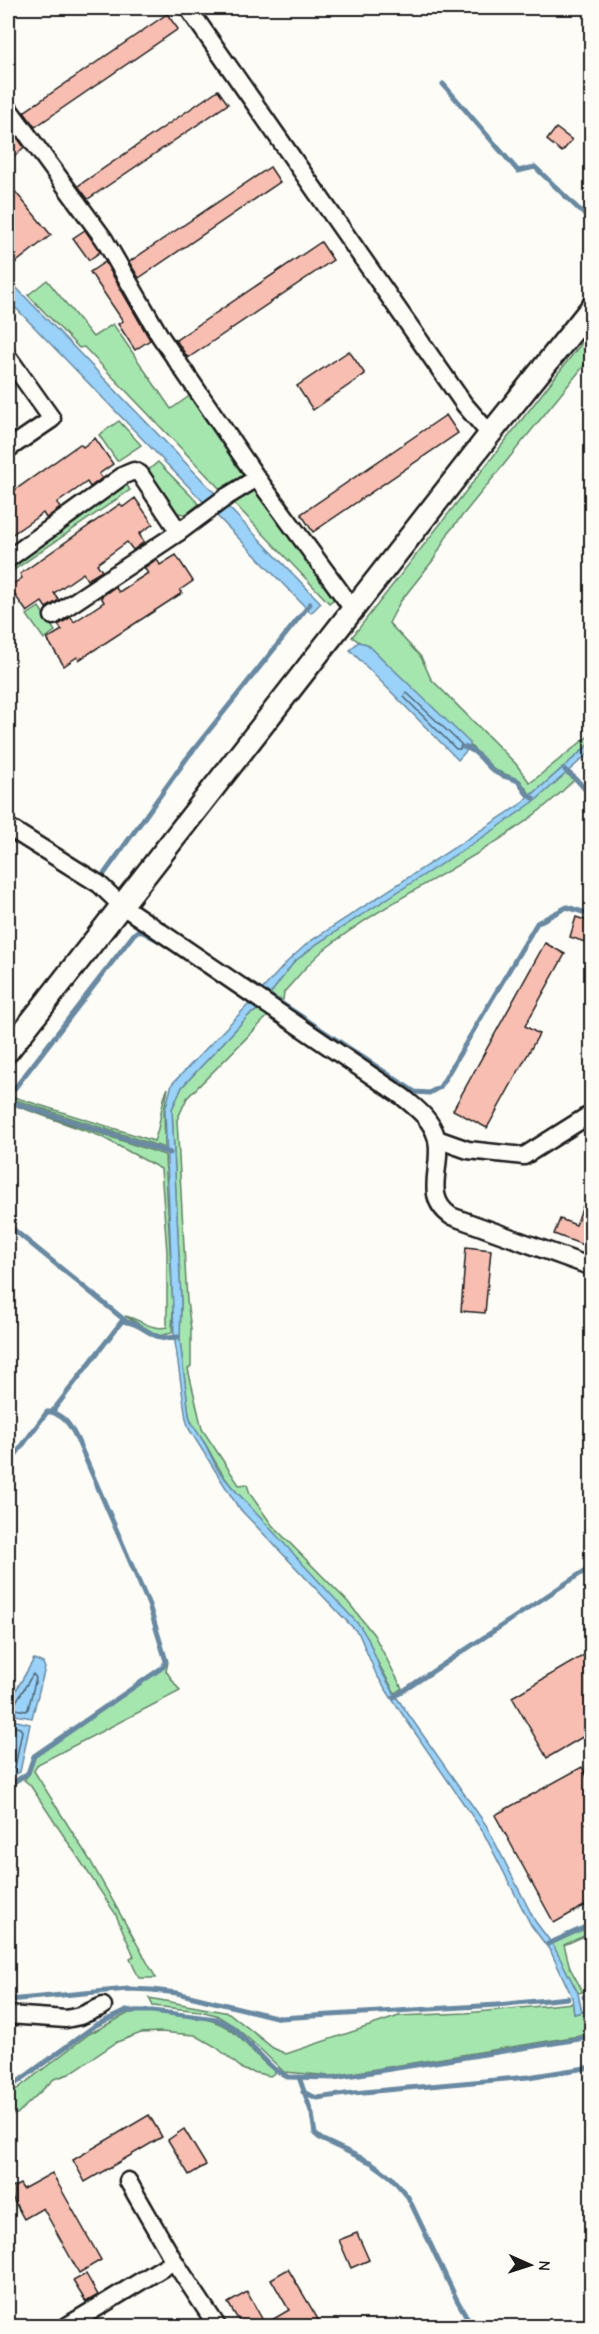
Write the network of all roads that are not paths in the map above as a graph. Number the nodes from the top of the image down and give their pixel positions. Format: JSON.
{"nodes":[{"id":1,"x":188,"y":8,"type":"edge"},
{"id":2,"x":8,"y":108,"type":"edge"},
{"id":3,"x":591,"y":307,"type":"edge"},
{"id":4,"x":8,"y":357,"type":"edge"},
{"id":5,"x":490,"y":434,"type":"junction"},
{"id":6,"x":8,"y":449,"type":"edge"},
{"id":7,"x":256,"y":478,"type":"junction"},
{"id":8,"x":179,"y":532,"type":"junction"},
{"id":9,"x":8,"y":559,"type":"edge"},
{"id":10,"x":353,"y":609,"type":"junction"},
{"id":11,"x":53,"y":616,"type":"dead end"},
{"id":12,"x":8,"y":827,"type":"edge"},
{"id":13,"x":121,"y":905,"type":"junction"},
{"id":14,"x":9,"y":1048,"type":"edge"},
{"id":15,"x":586,"y":1117,"type":"dead end"},
{"id":16,"x":437,"y":1138,"type":"junction"},
{"id":17,"x":591,"y":1268,"type":"edge"},
{"id":18,"x":103,"y":2006,"type":"dead end"},
{"id":19,"x":8,"y":2015,"type":"edge"},
{"id":20,"x":128,"y":2181,"type":"dead end"},
{"id":21,"x":174,"y":2261,"type":"junction"},
{"id":22,"x":67,"y":2326,"type":"edge"},
{"id":23,"x":217,"y":2326,"type":"edge"}],
"edges":[{"from":1,"to":5,"type":"street"},
{"from":2,"to":7,"type":"street"},
{"from":3,"to":5,"type":"main road"},
{"from":4,"to":6,"type":"street"},
{"from":5,"to":10,"type":"main road"},
{"from":7,"to":8,"type":"street"},
{"from":7,"to":10,"type":"street"},
{"from":8,"to":9,"type":"street"},
{"from":8,"to":11,"type":"street"},
{"from":10,"to":13,"type":"main road"},
{"from":12,"to":13,"type":"street"},
{"from":13,"to":14,"type":"main road"},
{"from":13,"to":16,"type":"street"},
{"from":15,"to":16,"type":"street"},
{"from":16,"to":17,"type":"street"},
{"from":18,"to":19,"type":"street"},
{"from":20,"to":21,"type":"street"},
{"from":21,"to":22,"type":"street"},
{"from":21,"to":23,"type":"street"}]}
